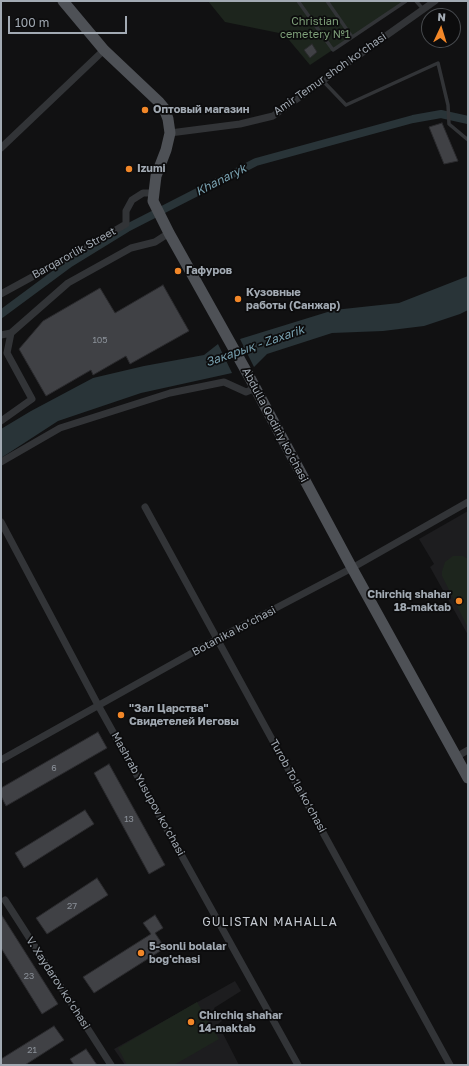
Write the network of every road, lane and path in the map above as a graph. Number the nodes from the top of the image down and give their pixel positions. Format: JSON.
{"nodes":[{"id":1,"x":63,"y":1,"type":"edge"},
{"id":2,"x":298,"y":1,"type":"edge"},
{"id":3,"x":327,"y":1,"type":"edge"},
{"id":4,"x":406,"y":1,"type":"edge"},
{"id":5,"x":435,"y":1,"type":"edge"},
{"id":6,"x":424,"y":8,"type":"edge"},
{"id":7,"x":421,"y":10,"type":"edge"},
{"id":8,"x":352,"y":37,"type":"junction"},
{"id":9,"x":104,"y":50,"type":"junction"},
{"id":10,"x":322,"y":80,"type":"junction"},
{"id":11,"x":170,"y":133,"type":"junction"},
{"id":12,"x":468,"y":140,"type":"edge"},
{"id":13,"x":1,"y":148,"type":"edge"},
{"id":14,"x":153,"y":197,"type":"junction"},
{"id":15,"x":169,"y":233,"type":"junction"},
{"id":16,"x":1,"y":294,"type":"edge"},
{"id":17,"x":11,"y":334,"type":"junction"},
{"id":18,"x":1,"y":335,"type":"edge"},
{"id":19,"x":256,"y":388,"type":"junction"},
{"id":20,"x":1,"y":421,"type":"edge"},
{"id":21,"x":1,"y":462,"type":"edge"},
{"id":22,"x":468,"y":502,"type":"edge"},
{"id":23,"x":145,"y":507,"type":"dead end"},
{"id":24,"x":1,"y":522,"type":"edge"},
{"id":25,"x":352,"y":568,"type":"junction"},
{"id":26,"x":217,"y":639,"type":"junction"},
{"id":27,"x":98,"y":705,"type":"junction"},
{"id":28,"x":468,"y":750,"type":"edge"},
{"id":29,"x":456,"y":757,"type":"junction"},
{"id":30,"x":1,"y":760,"type":"edge"},
{"id":31,"x":468,"y":778,"type":"edge"},
{"id":32,"x":5,"y":900,"type":"dead end"},
{"id":33,"x":111,"y":1065,"type":"edge"},
{"id":34,"x":298,"y":1065,"type":"edge"},
{"id":35,"x":450,"y":1065,"type":"edge"}],
"edges":[{"from":1,"to":9,"type":"main road"},
{"from":2,"to":8,"type":"lane"},
{"from":3,"to":8,"type":"lane"},
{"from":4,"to":8,"type":"lane"},
{"from":5,"to":6,"type":"street","name":"Amir Temur shoh ko‘chasi"},
{"from":7,"to":10,"type":"street","name":"Amir Temur shoh ko‘chasi"},
{"from":9,"to":11,"type":"main road"},
{"from":9,"to":13,"type":"street"},
{"from":10,"to":11,"type":"street","name":"Amir Temur shoh ko‘chasi"},
{"from":10,"to":12,"type":"lane"},
{"from":11,"to":14,"type":"main road"},
{"from":14,"to":15,"type":"main road","name":"Abdulla Qodiriy ko‘chasi"},
{"from":14,"to":16,"type":"street","name":"Barqarorlik Street"},
{"from":15,"to":17,"type":"street"},
{"from":15,"to":19,"type":"main road","name":"Abdulla Qodiriy ko‘chasi"},
{"from":17,"to":18,"type":"street"},
{"from":17,"to":20,"type":"street"},
{"from":19,"to":21,"type":"street"},
{"from":19,"to":25,"type":"main road","name":"Abdulla Qodiriy ko‘chasi"},
{"from":22,"to":25,"type":"street","name":"Botanika ko‘chasi"},
{"from":23,"to":26,"type":"street","name":"Turob To‘la ko‘chasi"},
{"from":24,"to":27,"type":"street","name":"Mashrab Yusupov ko‘chasi"},
{"from":25,"to":26,"type":"street","name":"Botanika ko‘chasi"},
{"from":25,"to":29,"type":"main road","name":"Abdulla Qodiriy ko‘chasi"},
{"from":26,"to":27,"type":"street","name":"Botanika ko‘chasi"},
{"from":26,"to":35,"type":"street","name":"Turob To‘la ko‘chasi"},
{"from":27,"to":30,"type":"street","name":"Botanika ko‘chasi"},
{"from":27,"to":34,"type":"street","name":"Mashrab Yusupov ko‘chasi"},
{"from":28,"to":29,"type":"street"},
{"from":29,"to":31,"type":"main road","name":"Abdulla Qodiriy ko‘chasi"},
{"from":32,"to":33,"type":"street","name":"V. Xaydarov ko‘chasi"}]}
